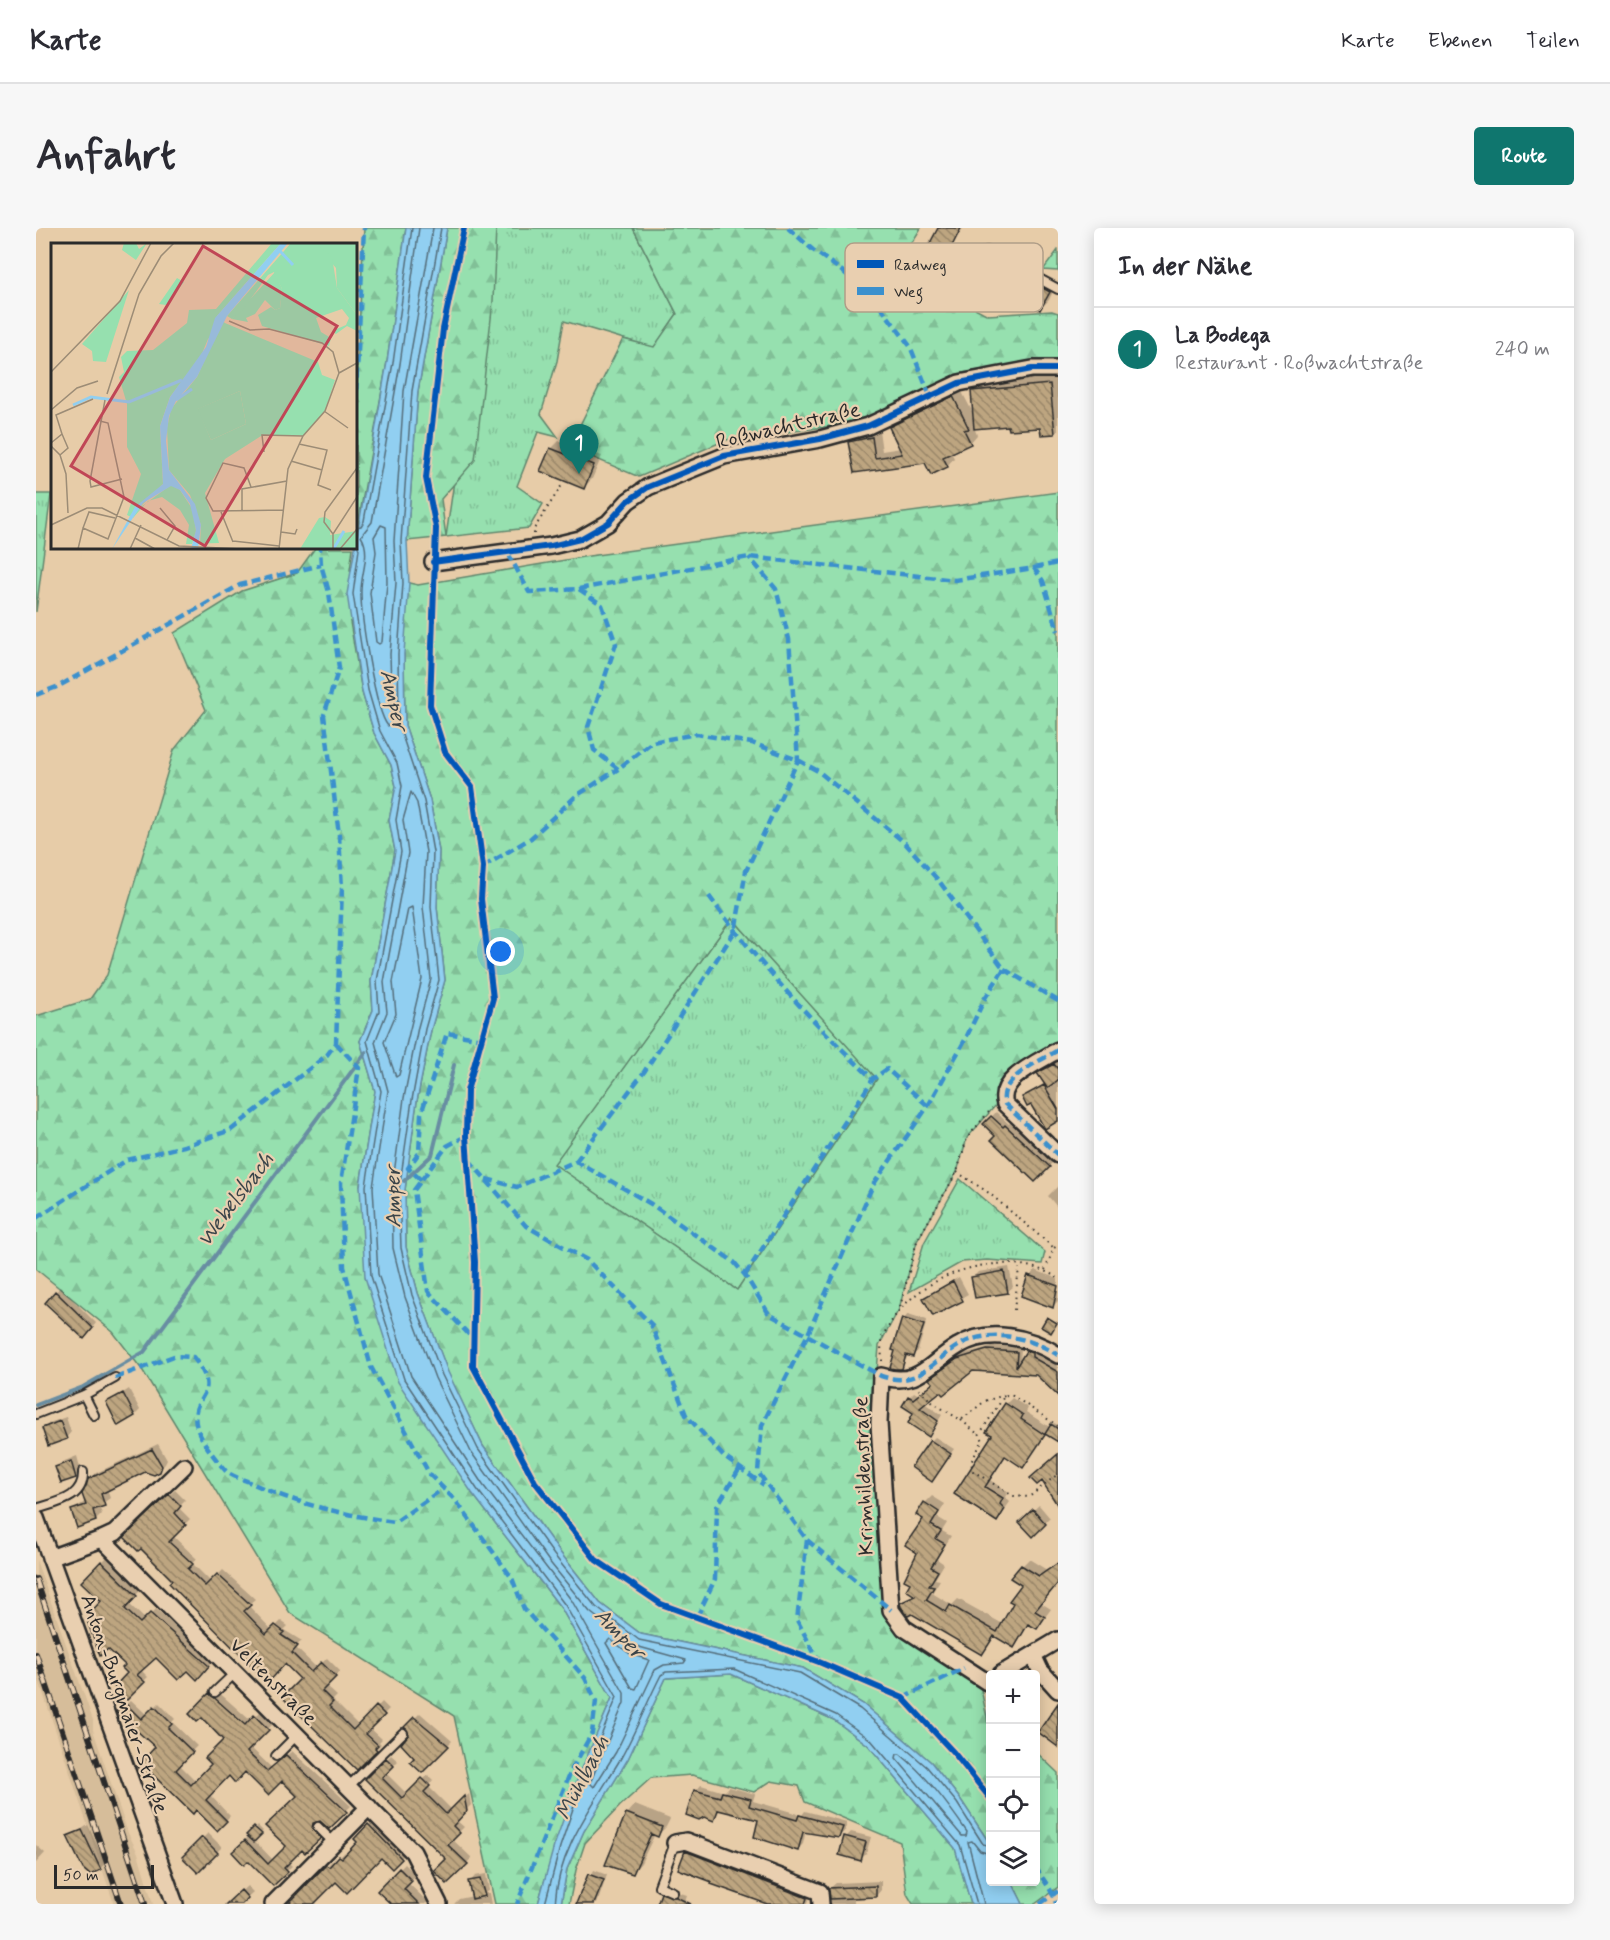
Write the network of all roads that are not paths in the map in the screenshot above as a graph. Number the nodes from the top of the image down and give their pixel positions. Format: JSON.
{"nodes":[{"id":1,"x":1043,"y":281,"type":"edge"},
{"id":2,"x":1058,"y":289,"type":"edge"},
{"id":3,"x":1058,"y":369,"type":"edge"},
{"id":4,"x":433,"y":562,"type":"dead end"},
{"id":5,"x":1058,"y":1050,"type":"edge"},
{"id":6,"x":1058,"y":1155,"type":"edge"},
{"id":7,"x":1058,"y":1355,"type":"edge"},
{"id":8,"x":115,"y":1378,"type":"dead end"},
{"id":9,"x":84,"y":1395,"type":"junction"},
{"id":10,"x":36,"y":1414,"type":"edge"},
{"id":11,"x":94,"y":1416,"type":"dead end"},
{"id":12,"x":183,"y":1466,"type":"dead end"},
{"id":13,"x":83,"y":1472,"type":"dead end"},
{"id":14,"x":36,"y":1509,"type":"edge"},
{"id":15,"x":36,"y":1518,"type":"edge"},
{"id":16,"x":102,"y":1539,"type":"junction"},
{"id":17,"x":50,"y":1558,"type":"junction"},
{"id":18,"x":1058,"y":1640,"type":"edge"},
{"id":19,"x":1034,"y":1657,"type":"junction"},
{"id":20,"x":1009,"y":1670,"type":"edge"},
{"id":21,"x":235,"y":1673,"type":"junction"},
{"id":22,"x":986,"y":1679,"type":"edge"},
{"id":23,"x":1058,"y":1690,"type":"edge"},
{"id":24,"x":215,"y":1692,"type":"dead end"},
{"id":25,"x":403,"y":1732,"type":"dead end"},
{"id":26,"x":297,"y":1735,"type":"junction"},
{"id":27,"x":276,"y":1756,"type":"dead end"},
{"id":28,"x":348,"y":1787,"type":"junction"},
{"id":29,"x":369,"y":1807,"type":"junction"},
{"id":30,"x":318,"y":1827,"type":"dead end"},
{"id":31,"x":334,"y":1843,"type":"junction"},
{"id":32,"x":675,"y":1844,"type":"joint"},
{"id":33,"x":673,"y":1892,"type":"dead end"},
{"id":34,"x":175,"y":1904,"type":"edge"},
{"id":35,"x":273,"y":1904,"type":"edge"},
{"id":36,"x":439,"y":1904,"type":"edge"},
{"id":37,"x":821,"y":1904,"type":"edge"}],
"edges":[{"from":1,"to":2,"type":"lane"},
{"from":3,"to":4,"type":"street","name":"Roßwachtstraße"},
{"from":5,"to":6,"type":"street"},
{"from":7,"to":22,"type":"street","name":"Krimhildenstraße"},
{"from":8,"to":9,"type":"lane"},
{"from":9,"to":10,"type":"lane"},
{"from":9,"to":11,"type":"lane"},
{"from":12,"to":16,"type":"street"},
{"from":13,"to":14,"type":"lane"},
{"from":15,"to":17,"type":"street","name":"Anton-Burgmaier-Straße"},
{"from":16,"to":17,"type":"street"},
{"from":16,"to":21,"type":"street","name":"Veltenstraße"},
{"from":17,"to":34,"type":"street","name":"Anton-Burgmaier-Straße"},
{"from":18,"to":19,"type":"street"},
{"from":19,"to":20,"type":"street"},
{"from":19,"to":23,"type":"street"},
{"from":21,"to":24,"type":"lane"},
{"from":21,"to":26,"type":"street","name":"Veltenstraße"},
{"from":25,"to":28,"type":"lane"},
{"from":26,"to":27,"type":"lane"},
{"from":26,"to":28,"type":"street","name":"Veltenstraße"},
{"from":28,"to":29,"type":"street","name":"Veltenstraße"},
{"from":29,"to":31,"type":"street"},
{"from":29,"to":36,"type":"street","name":"Veltenstraße"},
{"from":30,"to":31,"type":"lane"},
{"from":31,"to":35,"type":"street"},
{"from":32,"to":33,"type":"lane"},
{"from":32,"to":37,"type":"street"}]}
